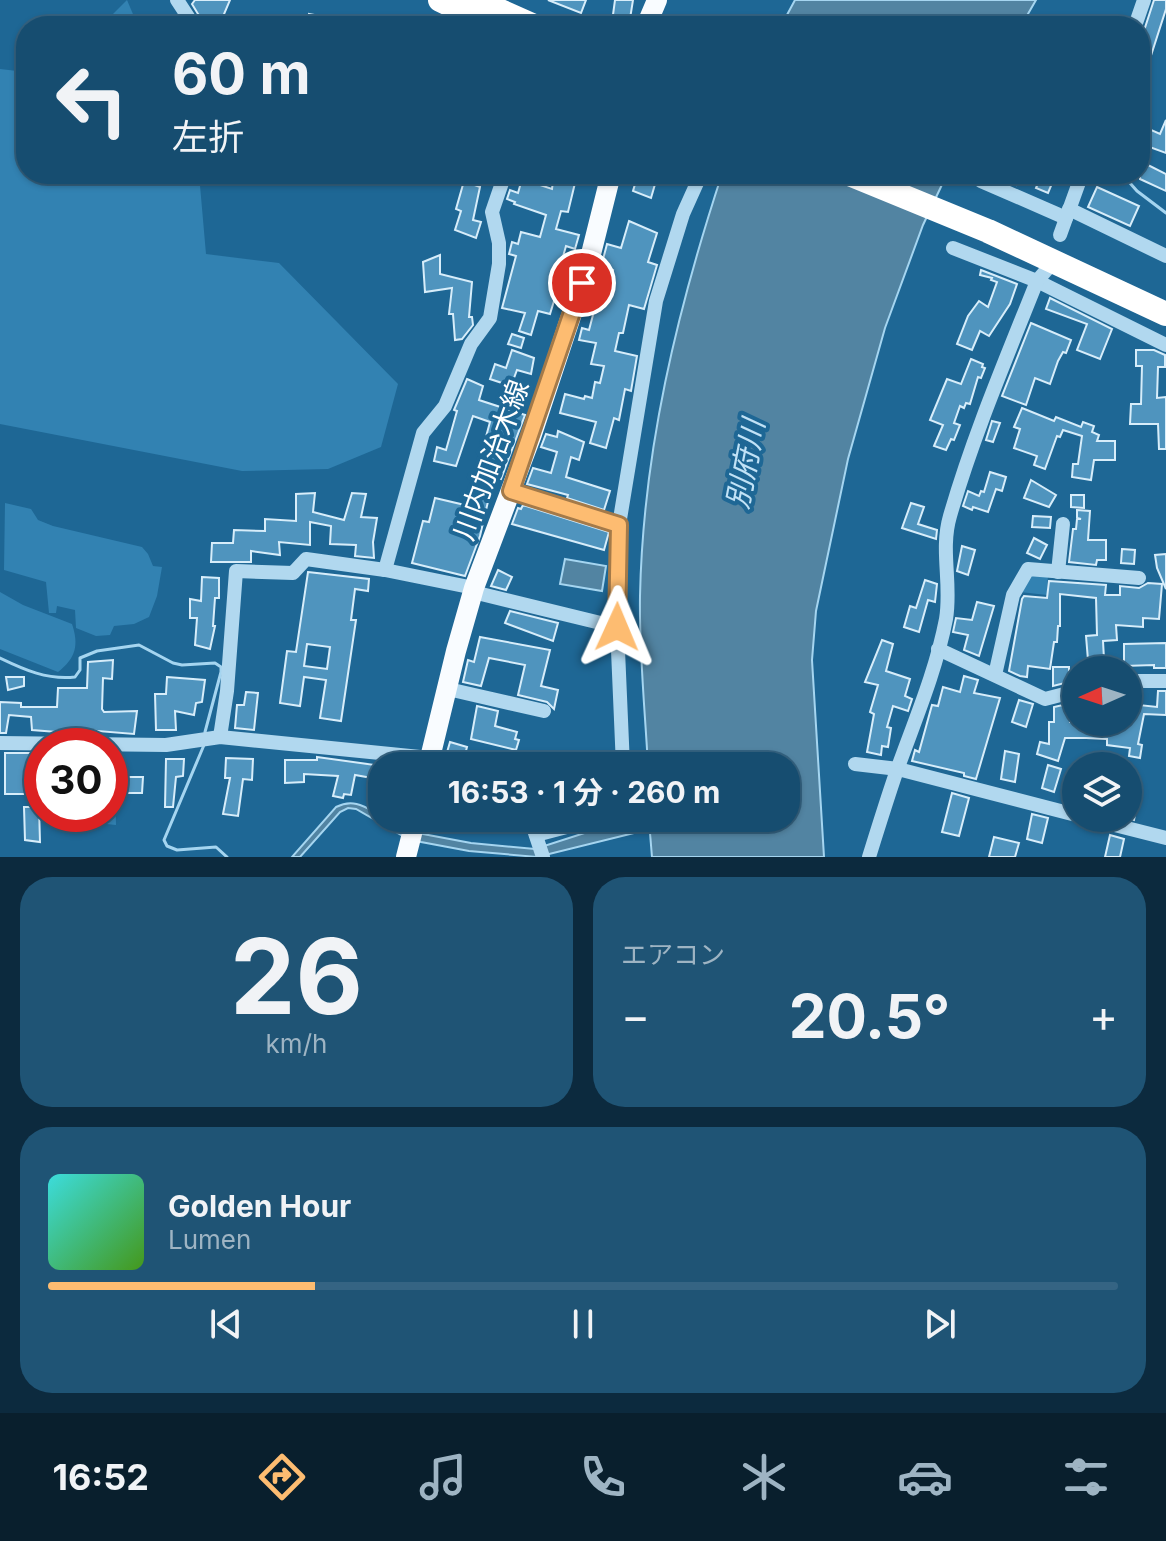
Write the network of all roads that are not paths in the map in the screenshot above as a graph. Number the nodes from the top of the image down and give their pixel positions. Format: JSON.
{"nodes":[{"id":1,"x":440,"y":0,"type":"edge"},
{"id":2,"x":476,"y":0,"type":"edge"},
{"id":3,"x":473,"y":16,"type":"edge"},
{"id":4,"x":512,"y":16,"type":"edge"},
{"id":5,"x":502,"y":184,"type":"edge"},
{"id":6,"x":608,"y":184,"type":"edge"},
{"id":7,"x":696,"y":184,"type":"edge"},
{"id":8,"x":878,"y":184,"type":"edge"},
{"id":9,"x":912,"y":184,"type":"edge"},
{"id":10,"x":989,"y":184,"type":"edge"},
{"id":11,"x":1078,"y":184,"type":"edge"},
{"id":12,"x":1068,"y":214,"type":"junction"},
{"id":13,"x":990,"y":223,"type":"junction"},
{"id":14,"x":1060,"y":235,"type":"dead end"},
{"id":15,"x":953,"y":248,"type":"dead end"},
{"id":16,"x":1166,"y":256,"type":"edge"},
{"id":17,"x":1049,"y":267,"type":"dead end"},
{"id":18,"x":1037,"y":281,"type":"junction"},
{"id":19,"x":1166,"y":295,"type":"edge"},
{"id":20,"x":1166,"y":314,"type":"edge"},
{"id":21,"x":1166,"y":345,"type":"edge"},
{"id":22,"x":511,"y":491,"type":"junction"},
{"id":23,"x":1063,"y":524,"type":"dead end"},
{"id":24,"x":619,"y":525,"type":"junction"},
{"id":25,"x":385,"y":570,"type":"junction"},
{"id":26,"x":1058,"y":572,"type":"junction"},
{"id":27,"x":1139,"y":578,"type":"dead end"},
{"id":28,"x":473,"y":590,"type":"junction"},
{"id":29,"x":617,"y":627,"type":"junction"},
{"id":30,"x":938,"y":649,"type":"junction"},
{"id":31,"x":995,"y":675,"type":"junction"},
{"id":32,"x":1142,"y":681,"type":"edge"},
{"id":33,"x":1166,"y":681,"type":"edge"},
{"id":34,"x":448,"y":689,"type":"junction"},
{"id":35,"x":1062,"y":695,"type":"edge"},
{"id":36,"x":544,"y":711,"type":"dead end"},
{"id":37,"x":220,"y":737,"type":"junction"},
{"id":38,"x":0,"y":743,"type":"edge"},
{"id":39,"x":432,"y":752,"type":"edge"},
{"id":40,"x":622,"y":752,"type":"edge"},
{"id":41,"x":368,"y":755,"type":"edge"},
{"id":42,"x":855,"y":764,"type":"dead end"},
{"id":43,"x":898,"y":769,"type":"junction"},
{"id":44,"x":1062,"y":811,"type":"edge"},
{"id":45,"x":412,"y":832,"type":"edge"},
{"id":46,"x":573,"y":832,"type":"edge"},
{"id":47,"x":1142,"y":832,"type":"edge"},
{"id":48,"x":1166,"y":838,"type":"edge"},
{"id":49,"x":541,"y":848,"type":"edge"},
{"id":50,"x":406,"y":857,"type":"edge"},
{"id":51,"x":869,"y":857,"type":"edge"}],
"edges":[{"from":1,"to":3,"type":"highway"},
{"from":2,"to":4,"type":"highway"},
{"from":5,"to":25,"type":"street"},
{"from":6,"to":22,"type":"main road","name":"川内加治木線"},
{"from":7,"to":24,"type":"street"},
{"from":8,"to":13,"type":"highway"},
{"from":9,"to":13,"type":"highway"},
{"from":10,"to":12,"type":"street"},
{"from":11,"to":12,"type":"street"},
{"from":12,"to":14,"type":"street"},
{"from":12,"to":16,"type":"street"},
{"from":13,"to":19,"type":"highway"},
{"from":13,"to":20,"type":"highway"},
{"from":15,"to":18,"type":"street"},
{"from":17,"to":18,"type":"street"},
{"from":18,"to":21,"type":"street"},
{"from":18,"to":30,"type":"street"},
{"from":22,"to":24,"type":"street"},
{"from":22,"to":28,"type":"main road","name":"川内加治木線"},
{"from":23,"to":26,"type":"street"},
{"from":24,"to":29,"type":"street"},
{"from":25,"to":28,"type":"street"},
{"from":25,"to":37,"type":"street"},
{"from":26,"to":27,"type":"street"},
{"from":26,"to":31,"type":"street"},
{"from":28,"to":29,"type":"street"},
{"from":28,"to":34,"type":"main road","name":"川内加治木線"},
{"from":29,"to":40,"type":"street"},
{"from":30,"to":31,"type":"street"},
{"from":30,"to":43,"type":"street"},
{"from":31,"to":35,"type":"street"},
{"from":32,"to":33,"type":"street"},
{"from":34,"to":36,"type":"street"},
{"from":34,"to":39,"type":"main road","name":"川内加治木線"},
{"from":37,"to":38,"type":"street"},
{"from":37,"to":41,"type":"street"},
{"from":42,"to":43,"type":"street"},
{"from":43,"to":44,"type":"street"},
{"from":43,"to":51,"type":"street"},
{"from":45,"to":50,"type":"main road"},
{"from":46,"to":49,"type":"street"},
{"from":47,"to":48,"type":"street"}]}
